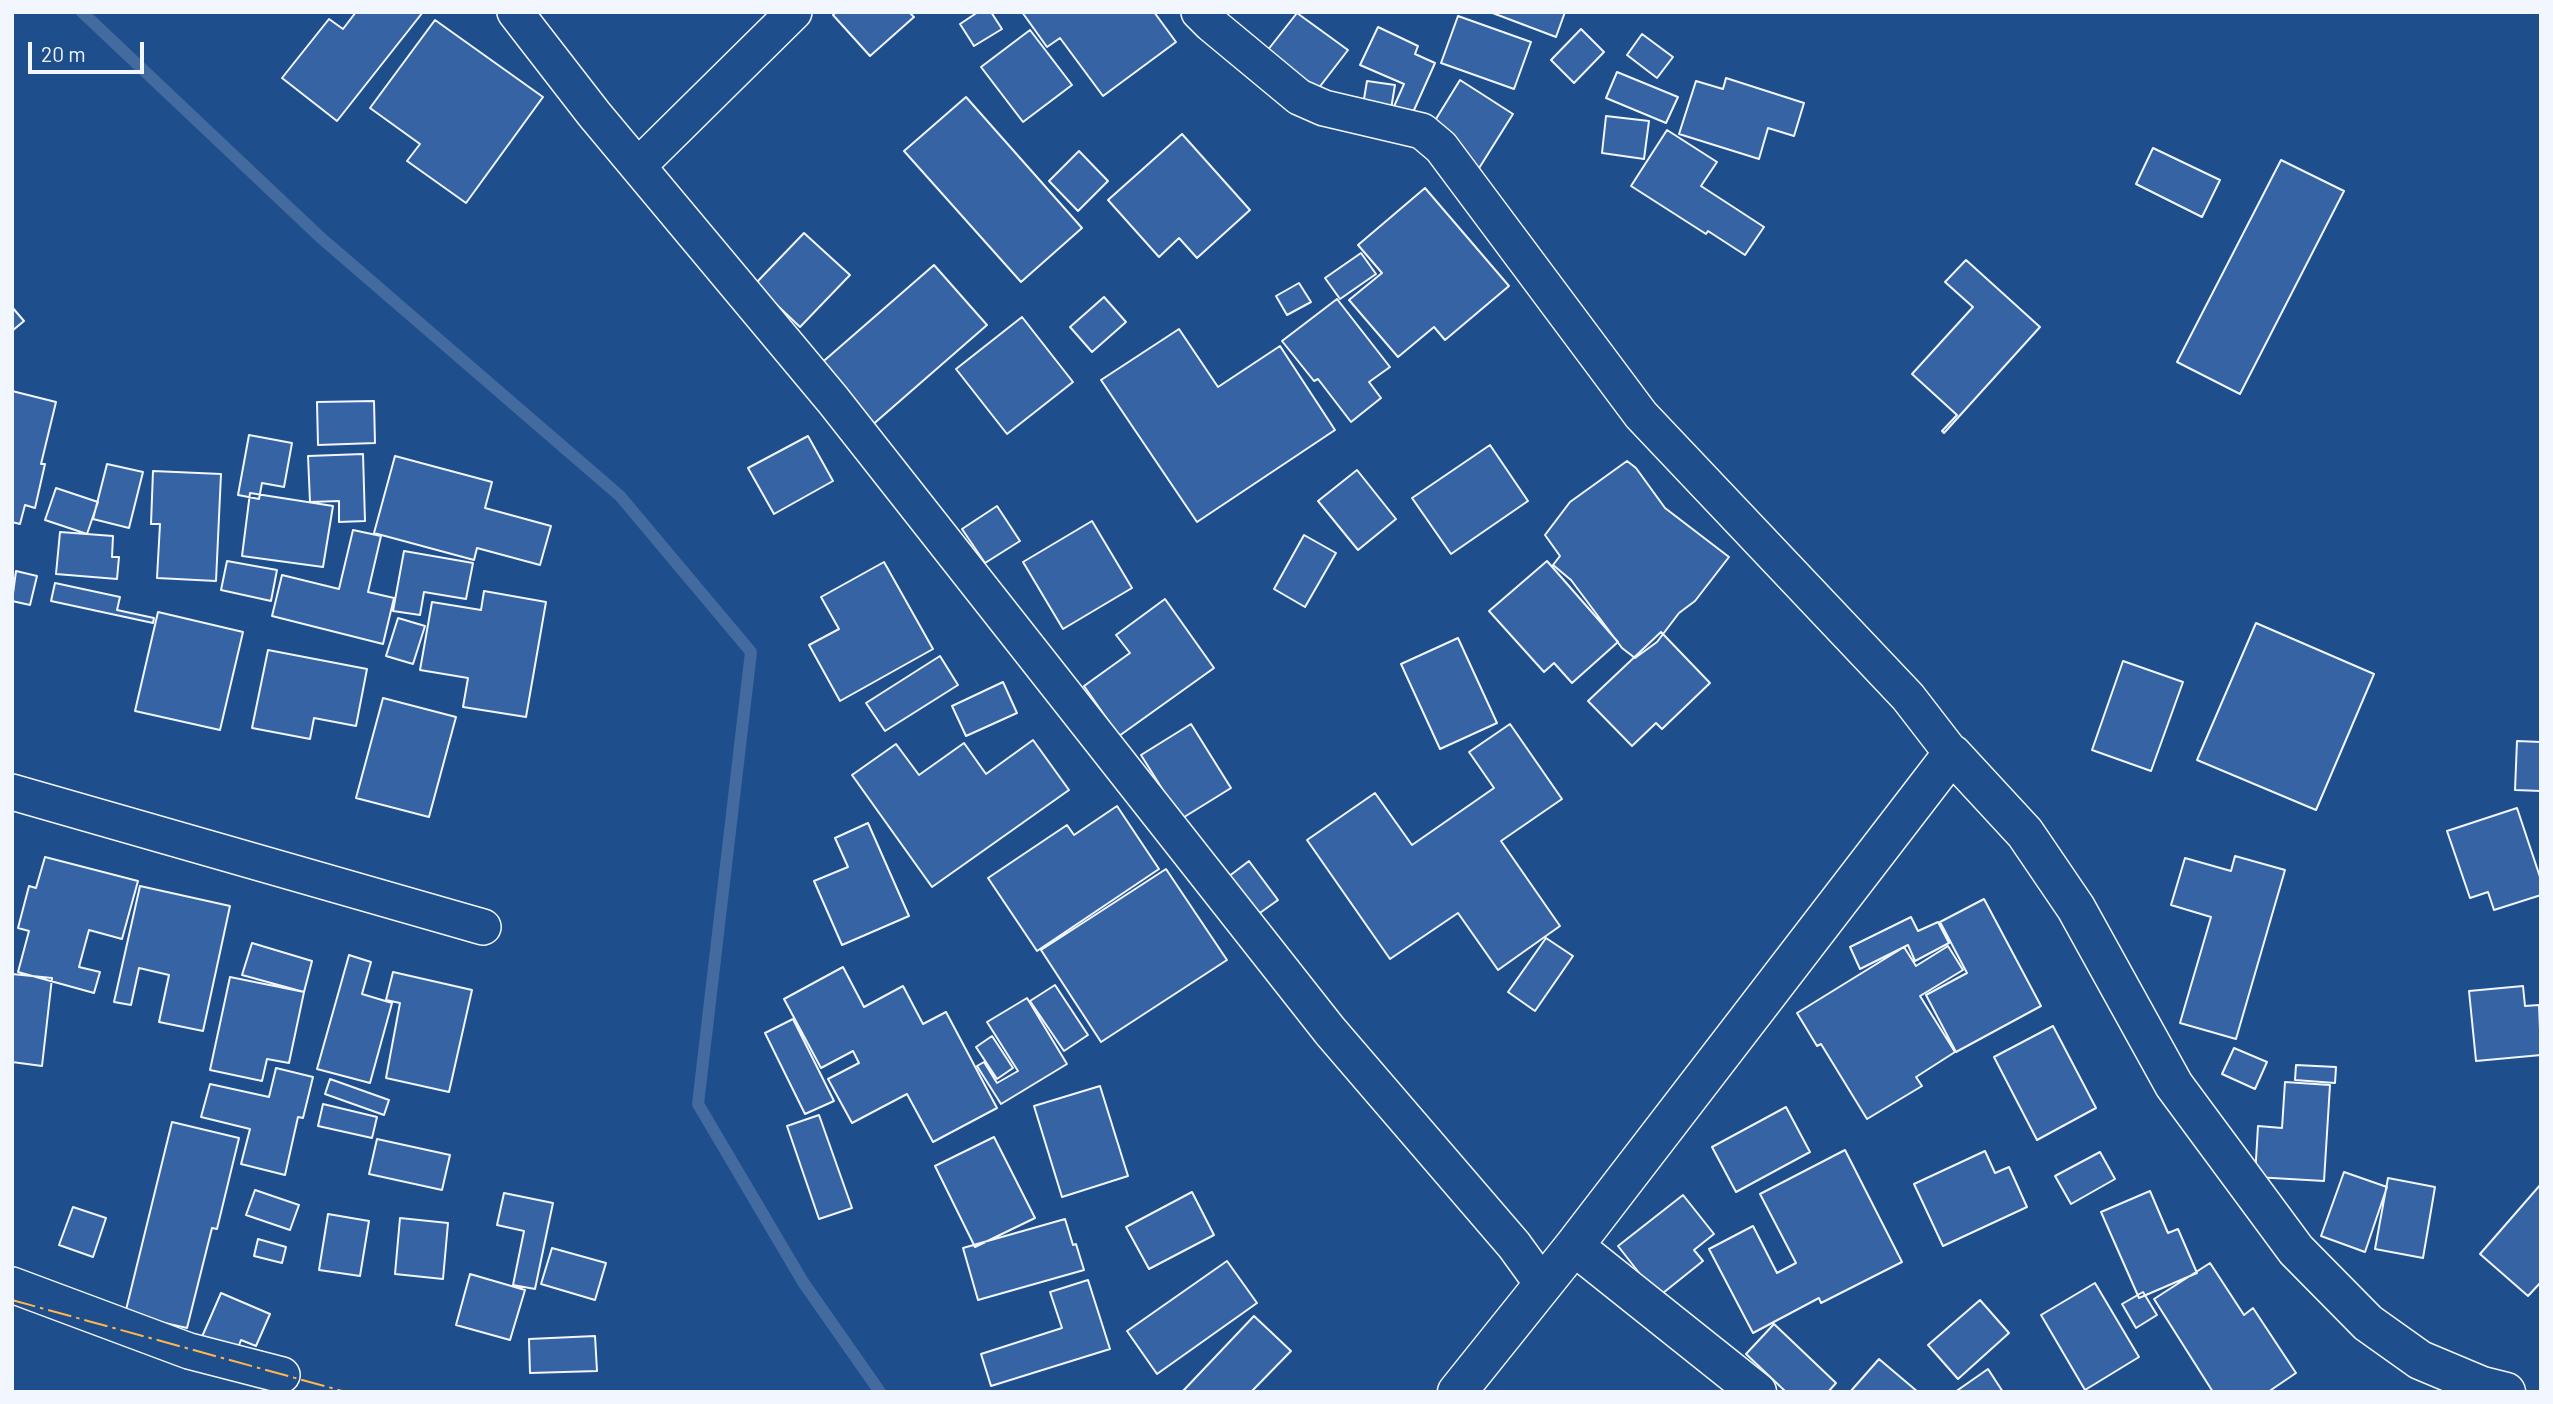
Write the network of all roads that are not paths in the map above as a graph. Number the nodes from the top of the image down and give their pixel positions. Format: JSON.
{"nodes":[{"id":1,"x":515,"y":12,"type":"edge"},
{"id":2,"x":794,"y":12,"type":"edge"},
{"id":3,"x":1199,"y":12,"type":"edge"},
{"id":4,"x":638,"y":166,"type":"junction"},
{"id":5,"x":1952,"y":754,"type":"junction"},
{"id":6,"x":12,"y":792,"type":"edge"},
{"id":7,"x":484,"y":927,"type":"dead end"},
{"id":8,"x":1574,"y":1246,"type":"junction"},
{"id":9,"x":12,"y":1285,"type":"edge"},
{"id":10,"x":1543,"y":1285,"type":"junction"},
{"id":11,"x":282,"y":1375,"type":"dead end"},
{"id":12,"x":1457,"y":1392,"type":"edge"},
{"id":13,"x":1756,"y":1392,"type":"edge"},
{"id":14,"x":2506,"y":1392,"type":"edge"}],
"edges":[{"from":1,"to":4,"type":"street"},
{"from":2,"to":4,"type":"street"},
{"from":3,"to":5,"type":"street"},
{"from":4,"to":10,"type":"street"},
{"from":5,"to":8,"type":"main road"},
{"from":5,"to":14,"type":"main road"},
{"from":6,"to":7,"type":"street"},
{"from":8,"to":10,"type":"main road"},
{"from":8,"to":13,"type":"main road"},
{"from":9,"to":11,"type":"street"},
{"from":10,"to":12,"type":"main road"}]}
